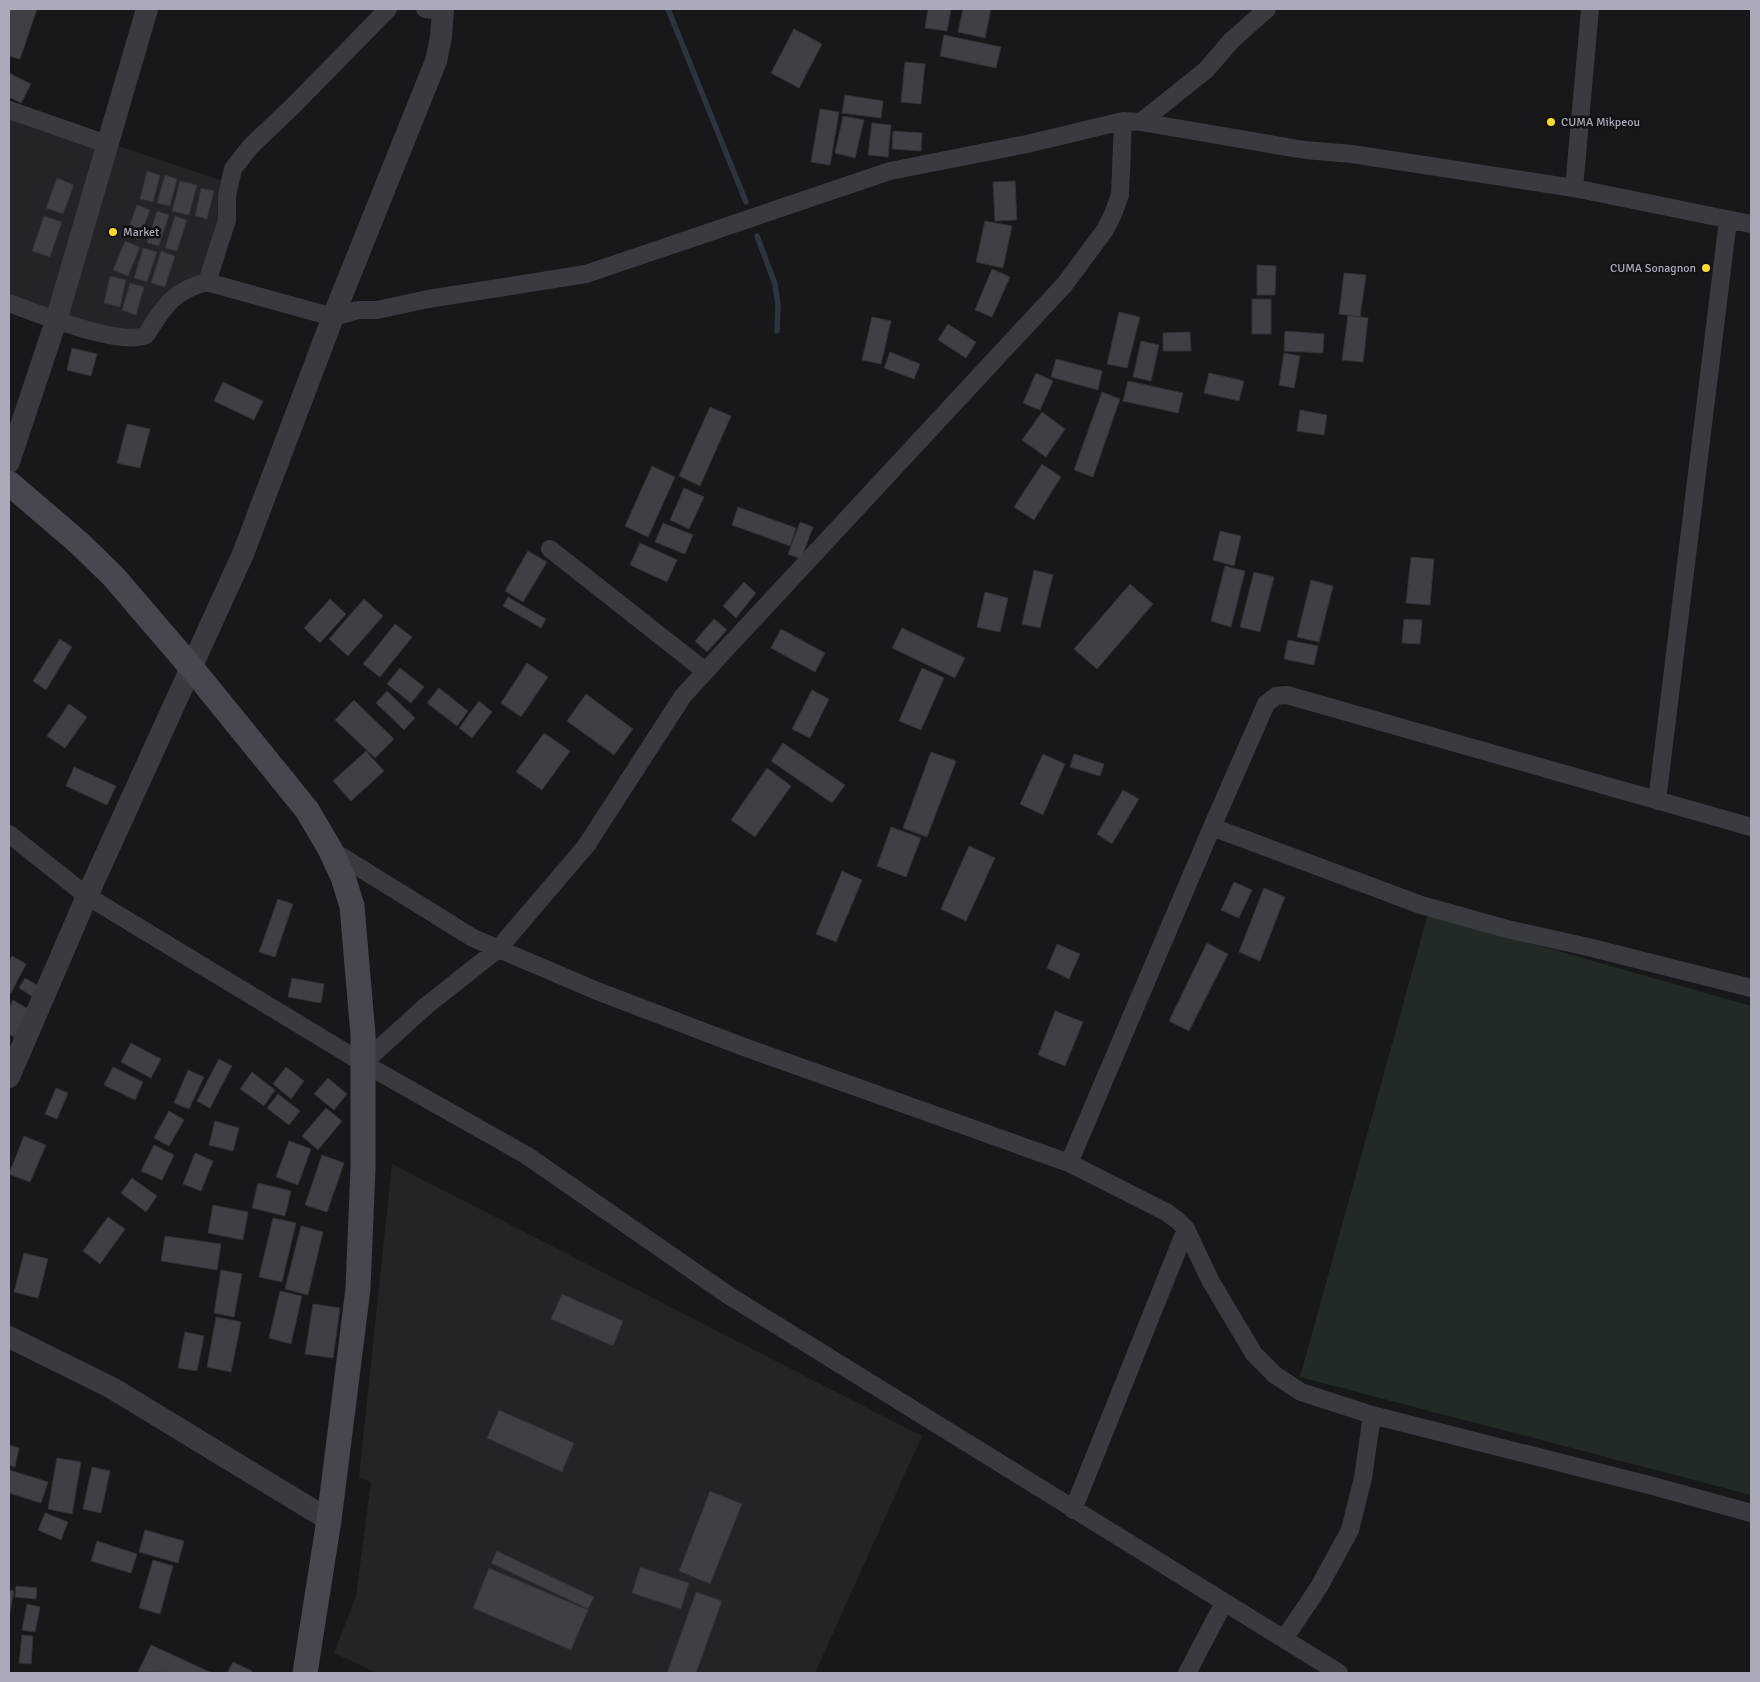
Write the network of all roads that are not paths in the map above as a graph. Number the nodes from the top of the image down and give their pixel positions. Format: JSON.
{"nodes":[{"id":1,"x":147,"y":9,"type":"edge"},
{"id":2,"x":388,"y":9,"type":"edge"},
{"id":3,"x":439,"y":9,"type":"edge"},
{"id":4,"x":1267,"y":9,"type":"edge"},
{"id":5,"x":1590,"y":9,"type":"edge"},
{"id":6,"x":9,"y":110,"type":"edge"},
{"id":7,"x":1123,"y":121,"type":"junction"},
{"id":8,"x":1141,"y":122,"type":"junction"},
{"id":9,"x":107,"y":144,"type":"junction"},
{"id":10,"x":1574,"y":188,"type":"junction"},
{"id":11,"x":1728,"y":220,"type":"junction"},
{"id":12,"x":1751,"y":224,"type":"edge"},
{"id":13,"x":207,"y":282,"type":"junction"},
{"id":14,"x":9,"y":303,"type":"edge"},
{"id":15,"x":333,"y":317,"type":"junction"},
{"id":16,"x":56,"y":321,"type":"junction"},
{"id":17,"x":9,"y":462,"type":"edge"},
{"id":18,"x":9,"y":483,"type":"edge"},
{"id":19,"x":550,"y":549,"type":"dead end"},
{"id":20,"x":191,"y":667,"type":"junction"},
{"id":21,"x":705,"y":671,"type":"junction"},
{"id":22,"x":1658,"y":801,"type":"junction"},
{"id":23,"x":1212,"y":827,"type":"junction"},
{"id":24,"x":1751,"y":827,"type":"edge"},
{"id":25,"x":9,"y":834,"type":"edge"},
{"id":26,"x":330,"y":849,"type":"junction"},
{"id":27,"x":87,"y":896,"type":"junction"},
{"id":28,"x":498,"y":949,"type":"junction"},
{"id":29,"x":1751,"y":988,"type":"edge"},
{"id":30,"x":363,"y":1063,"type":"junction"},
{"id":31,"x":9,"y":1077,"type":"edge"},
{"id":32,"x":1069,"y":1163,"type":"junction"},
{"id":33,"x":1186,"y":1230,"type":"junction"},
{"id":34,"x":9,"y":1337,"type":"edge"},
{"id":35,"x":1372,"y":1415,"type":"junction"},
{"id":36,"x":1073,"y":1510,"type":"junction"},
{"id":37,"x":1751,"y":1513,"type":"edge"},
{"id":38,"x":329,"y":1520,"type":"junction"},
{"id":39,"x":1224,"y":1602,"type":"junction"},
{"id":40,"x":1284,"y":1639,"type":"junction"},
{"id":41,"x":310,"y":1671,"type":"edge"},
{"id":42,"x":1187,"y":1673,"type":"edge"},
{"id":43,"x":1339,"y":1673,"type":"edge"}],
"edges":[{"from":1,"to":9,"type":"street"},
{"from":2,"to":13,"type":"street"},
{"from":3,"to":15,"type":"street"},
{"from":4,"to":8,"type":"street"},
{"from":5,"to":10,"type":"street"},
{"from":6,"to":9,"type":"street"},
{"from":7,"to":8,"type":"street"},
{"from":7,"to":15,"type":"street"},
{"from":7,"to":21,"type":"street"},
{"from":8,"to":10,"type":"street"},
{"from":9,"to":16,"type":"street"},
{"from":10,"to":11,"type":"street"},
{"from":11,"to":12,"type":"street"},
{"from":11,"to":22,"type":"street"},
{"from":13,"to":15,"type":"street"},
{"from":13,"to":16,"type":"street"},
{"from":14,"to":16,"type":"street"},
{"from":15,"to":20,"type":"street"},
{"from":16,"to":17,"type":"street"},
{"from":18,"to":20,"type":"main road"},
{"from":19,"to":21,"type":"street"},
{"from":20,"to":26,"type":"main road"},
{"from":20,"to":27,"type":"street"},
{"from":21,"to":28,"type":"street"},
{"from":22,"to":23,"type":"street"},
{"from":22,"to":24,"type":"street"},
{"from":23,"to":29,"type":"street"},
{"from":23,"to":32,"type":"street"},
{"from":25,"to":27,"type":"street"},
{"from":26,"to":28,"type":"street"},
{"from":26,"to":30,"type":"main road"},
{"from":27,"to":30,"type":"street"},
{"from":27,"to":31,"type":"street"},
{"from":28,"to":30,"type":"street"},
{"from":28,"to":32,"type":"street"},
{"from":30,"to":36,"type":"street"},
{"from":30,"to":38,"type":"main road"},
{"from":32,"to":33,"type":"street"},
{"from":33,"to":35,"type":"street"},
{"from":33,"to":36,"type":"street"},
{"from":34,"to":38,"type":"street"},
{"from":35,"to":37,"type":"street"},
{"from":35,"to":40,"type":"street"},
{"from":36,"to":39,"type":"street"},
{"from":38,"to":41,"type":"main road"},
{"from":39,"to":40,"type":"street"},
{"from":39,"to":42,"type":"street"},
{"from":40,"to":43,"type":"street"}]}
